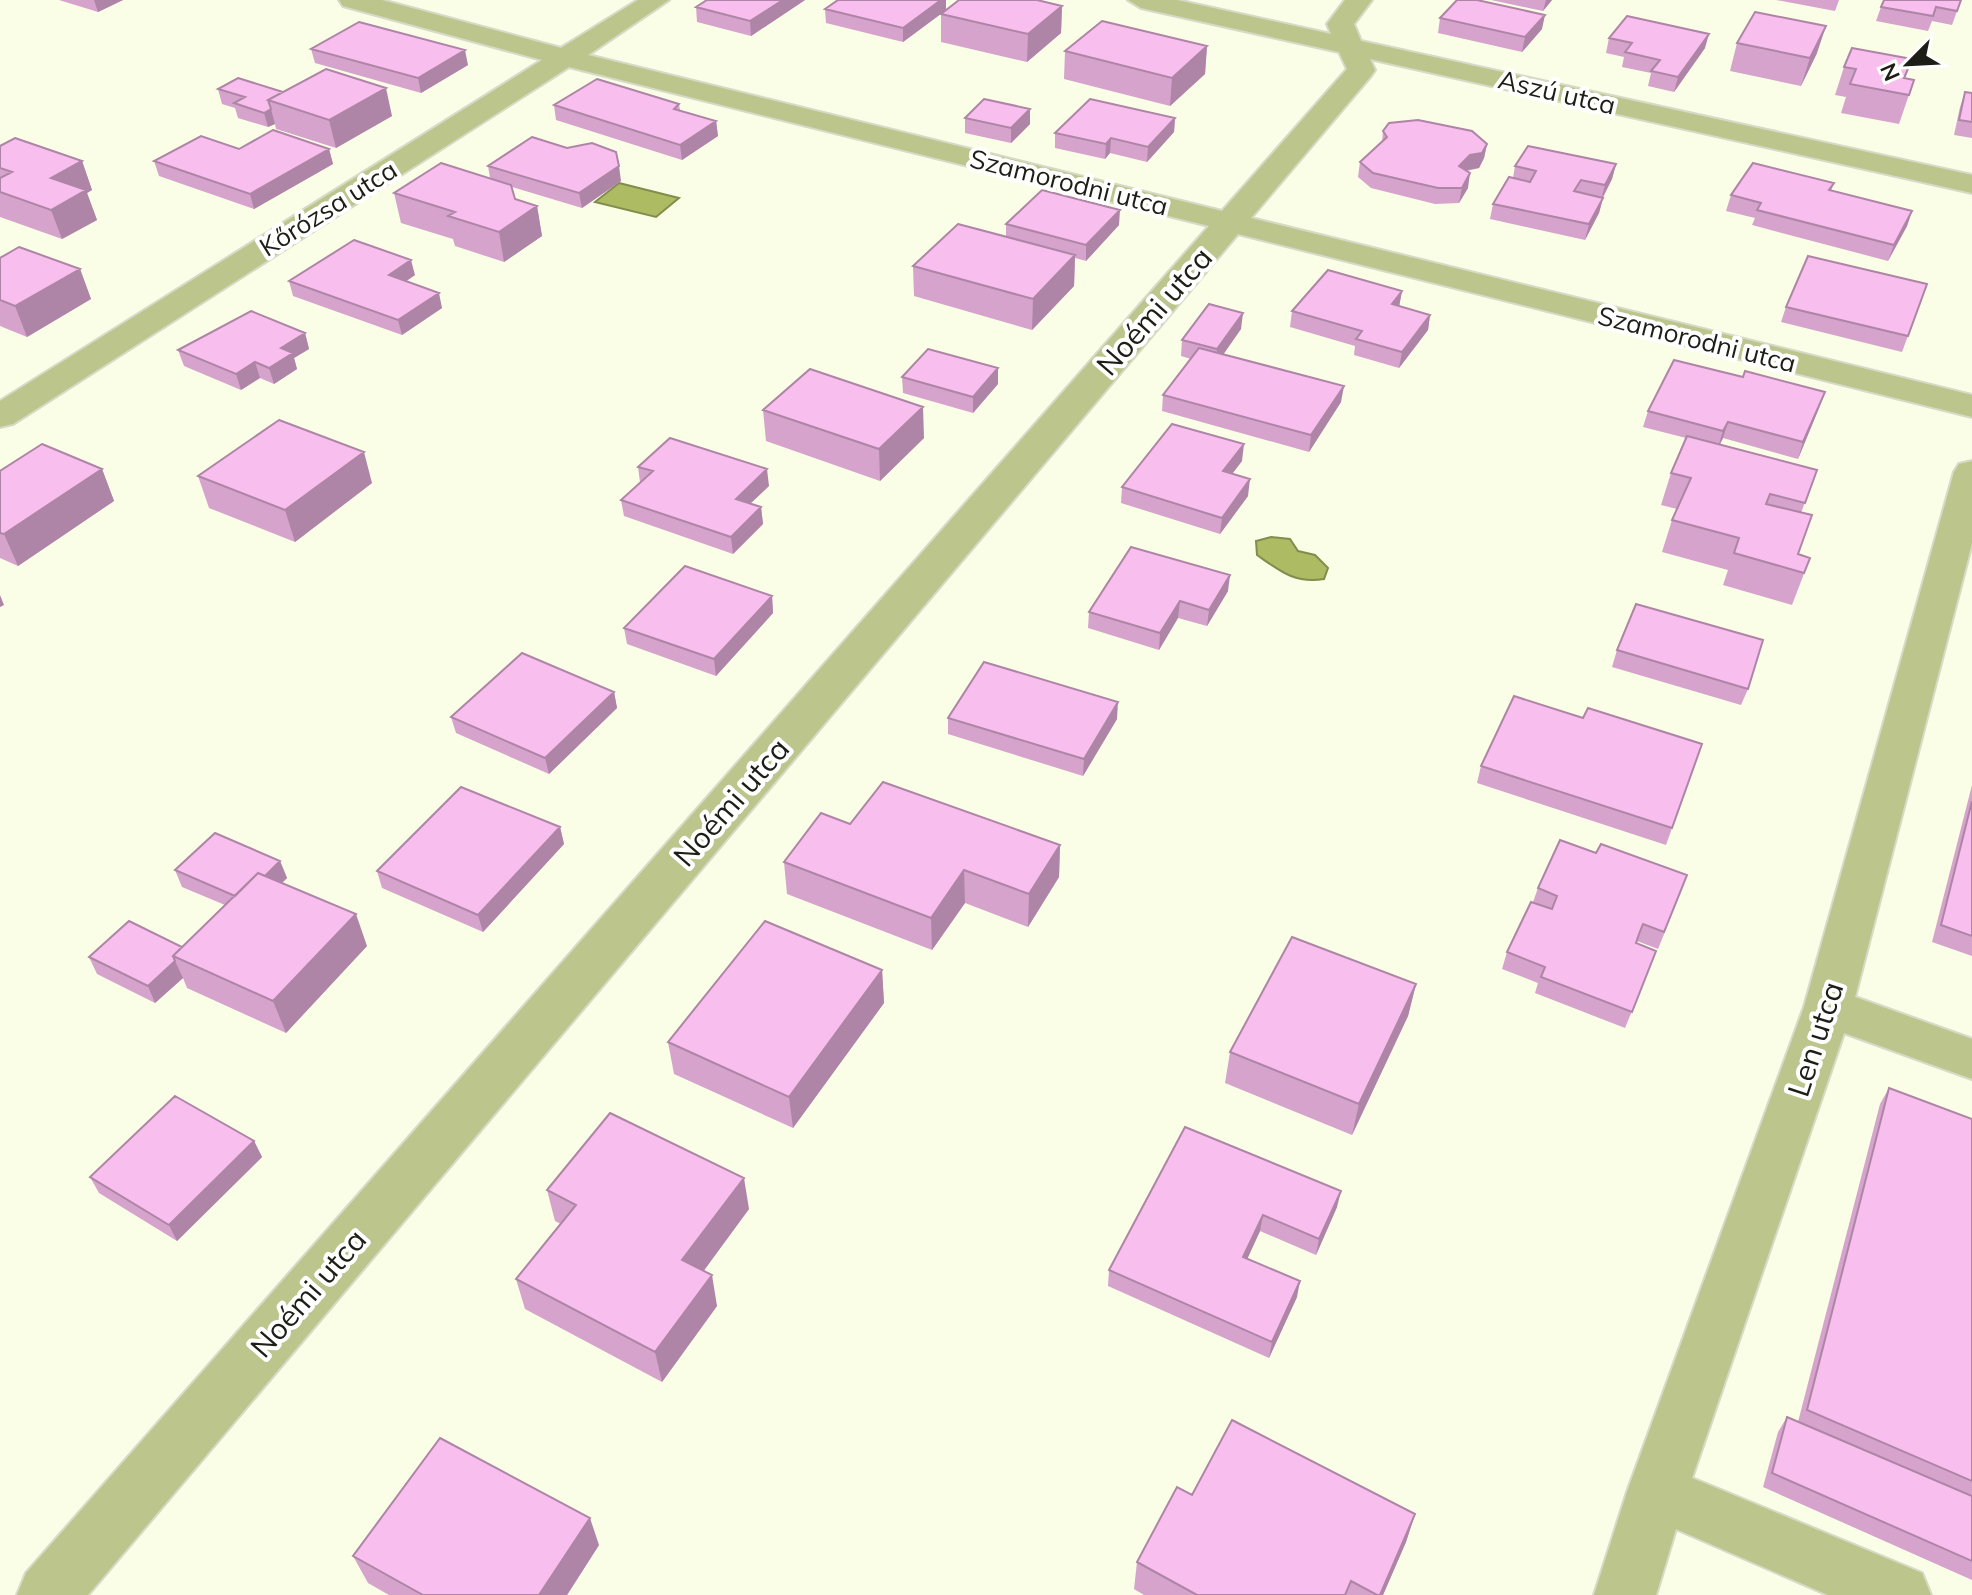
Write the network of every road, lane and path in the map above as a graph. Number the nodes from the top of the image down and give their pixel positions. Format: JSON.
{"nodes":[{"id":1,"x":352,"y":0,"type":"edge"},
{"id":2,"x":656,"y":0,"type":"edge"},
{"id":3,"x":1141,"y":0,"type":"edge"},
{"id":4,"x":1359,"y":0,"type":"edge"},
{"id":5,"x":1350,"y":46,"type":"junction"},
{"id":6,"x":565,"y":58,"type":"junction"},
{"id":7,"x":1972,"y":184,"type":"edge"},
{"id":8,"x":1231,"y":222,"type":"junction"},
{"id":9,"x":1972,"y":406,"type":"edge"},
{"id":10,"x":0,"y":416,"type":"edge"},
{"id":11,"x":1972,"y":472,"type":"edge"},
{"id":12,"x":1828,"y":1007,"type":"junction"},
{"id":13,"x":1972,"y":1059,"type":"edge"},
{"id":14,"x":1657,"y":1492,"type":"junction"},
{"id":15,"x":48,"y":1595,"type":"edge"},
{"id":16,"x":1625,"y":1595,"type":"edge"},
{"id":17,"x":1900,"y":1595,"type":"edge"}],
"edges":[{"from":1,"to":6,"type":"street","name":"Szamorodni utca"},
{"from":2,"to":6,"type":"street","name":"Kőrózsa utca"},
{"from":3,"to":5,"type":"street","name":"Aszú utca"},
{"from":4,"to":5,"type":"street","name":"Noémi utca"},
{"from":5,"to":7,"type":"street","name":"Aszú utca"},
{"from":5,"to":8,"type":"street","name":"Noémi utca"},
{"from":6,"to":8,"type":"street","name":"Szamorodni utca"},
{"from":6,"to":10,"type":"street","name":"Kőrózsa utca"},
{"from":8,"to":9,"type":"street","name":"Szamorodni utca"},
{"from":8,"to":15,"type":"street","name":"Noémi utca"},
{"from":11,"to":12,"type":"street","name":"Len utca"},
{"from":12,"to":13,"type":"street"},
{"from":12,"to":14,"type":"street","name":"Len utca"},
{"from":14,"to":16,"type":"street","name":"Len utca"},
{"from":14,"to":17,"type":"street"}]}
